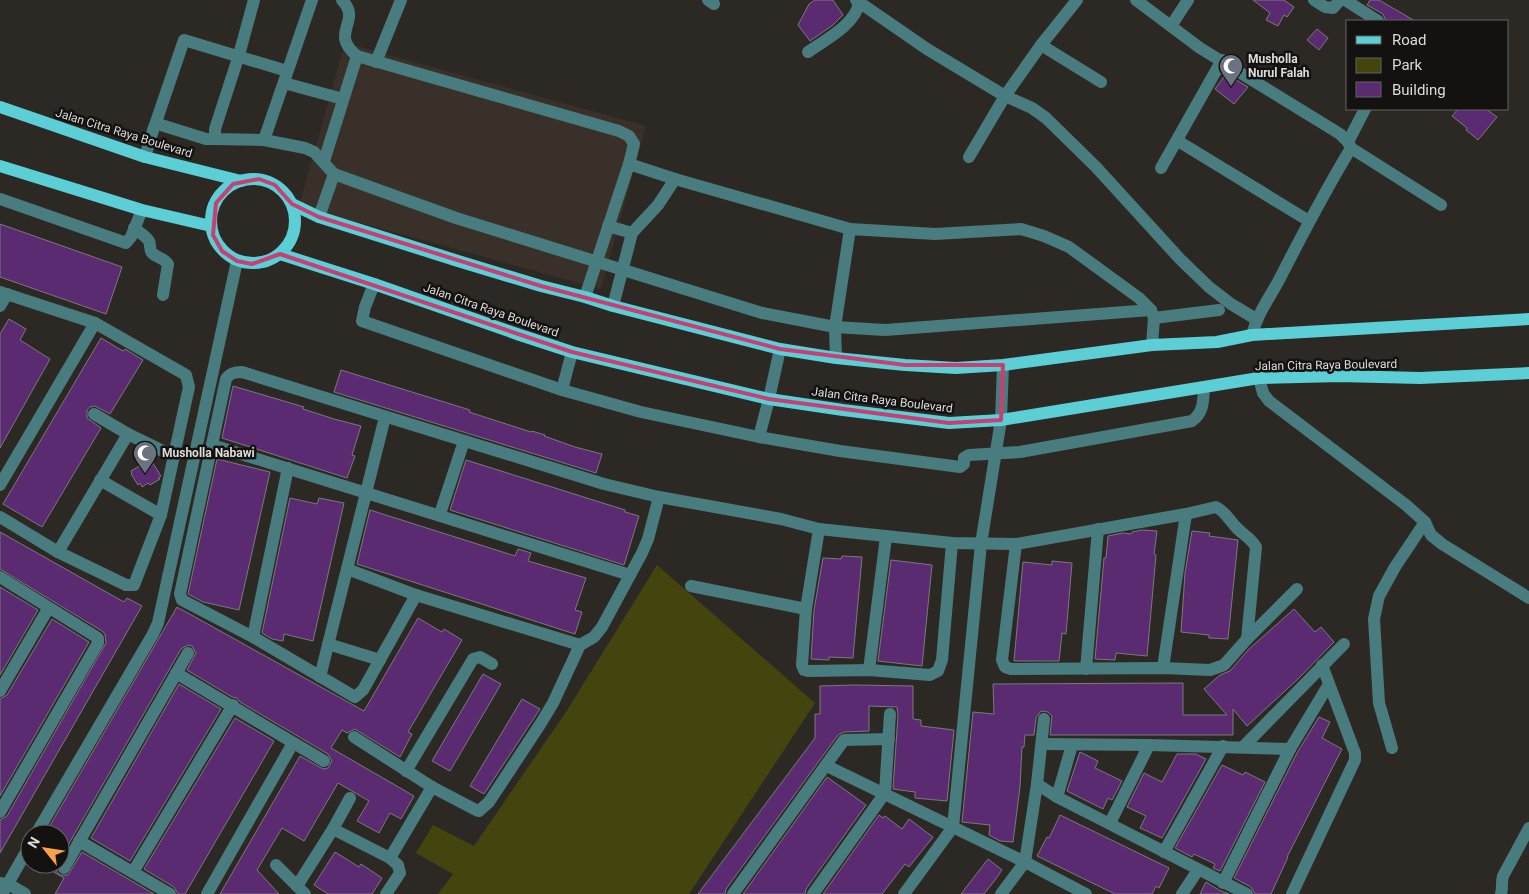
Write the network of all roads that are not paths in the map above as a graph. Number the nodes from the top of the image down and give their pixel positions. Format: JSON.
{"nodes":[{"id":1,"x":254,"y":0,"type":"edge"},
{"id":2,"x":312,"y":0,"type":"edge"},
{"id":3,"x":342,"y":0,"type":"edge"},
{"id":4,"x":401,"y":0,"type":"edge"},
{"id":5,"x":1077,"y":0,"type":"edge"},
{"id":6,"x":1136,"y":0,"type":"edge"},
{"id":7,"x":1188,"y":0,"type":"edge"},
{"id":8,"x":1314,"y":0,"type":"edge"},
{"id":9,"x":1340,"y":0,"type":"edge"},
{"id":10,"x":1345,"y":0,"type":"edge"},
{"id":11,"x":858,"y":2,"type":"edge"},
{"id":12,"x":1376,"y":20,"type":"edge"},
{"id":13,"x":1171,"y":26,"type":"junction"},
{"id":14,"x":1041,"y":46,"type":"junction"},
{"id":15,"x":808,"y":52,"type":"dead end"},
{"id":16,"x":239,"y":55,"type":"junction"},
{"id":17,"x":357,"y":56,"type":"junction"},
{"id":18,"x":1222,"y":60,"type":"junction"},
{"id":19,"x":376,"y":62,"type":"junction"},
{"id":20,"x":286,"y":77,"type":"junction"},
{"id":21,"x":1100,"y":82,"type":"dead end"},
{"id":22,"x":1005,"y":96,"type":"junction"},
{"id":23,"x":343,"y":99,"type":"junction"},
{"id":24,"x":0,"y":108,"type":"edge"},
{"id":25,"x":1366,"y":110,"type":"edge"},
{"id":26,"x":155,"y":125,"type":"junction"},
{"id":27,"x":215,"y":138,"type":"junction"},
{"id":28,"x":264,"y":140,"type":"junction"},
{"id":29,"x":1178,"y":141,"type":"junction"},
{"id":30,"x":1349,"y":145,"type":"junction"},
{"id":31,"x":145,"y":157,"type":"junction"},
{"id":32,"x":969,"y":157,"type":"dead end"},
{"id":33,"x":324,"y":161,"type":"junction"},
{"id":34,"x":629,"y":164,"type":"junction"},
{"id":35,"x":0,"y":166,"type":"edge"},
{"id":36,"x":1161,"y":168,"type":"dead end"},
{"id":37,"x":334,"y":174,"type":"junction"},
{"id":38,"x":675,"y":179,"type":"junction"},
{"id":39,"x":241,"y":181,"type":"junction"},
{"id":40,"x":0,"y":199,"type":"edge"},
{"id":41,"x":292,"y":204,"type":"junction"},
{"id":42,"x":1441,"y":205,"type":"dead end"},
{"id":43,"x":142,"y":210,"type":"junction"},
{"id":44,"x":319,"y":217,"type":"junction"},
{"id":45,"x":1309,"y":221,"type":"junction"},
{"id":46,"x":211,"y":226,"type":"junction"},
{"id":47,"x":608,"y":226,"type":"junction"},
{"id":48,"x":134,"y":228,"type":"junction"},
{"id":49,"x":850,"y":229,"type":"junction"},
{"id":50,"x":632,"y":233,"type":"junction"},
{"id":51,"x":280,"y":254,"type":"junction"},
{"id":52,"x":237,"y":261,"type":"junction"},
{"id":53,"x":595,"y":261,"type":"junction"},
{"id":54,"x":622,"y":269,"type":"junction"},
{"id":55,"x":374,"y":284,"type":"junction"},
{"id":56,"x":3,"y":293,"type":"edge"},
{"id":57,"x":162,"y":295,"type":"dead end"},
{"id":58,"x":585,"y":296,"type":"junction"},
{"id":59,"x":0,"y":306,"type":"edge"},
{"id":60,"x":613,"y":306,"type":"junction"},
{"id":61,"x":1219,"y":310,"type":"dead end"},
{"id":62,"x":1152,"y":314,"type":"junction"},
{"id":63,"x":1256,"y":319,"type":"junction"},
{"id":64,"x":1529,"y":319,"type":"edge"},
{"id":65,"x":95,"y":323,"type":"junction"},
{"id":66,"x":835,"y":327,"type":"junction"},
{"id":67,"x":1252,"y":335,"type":"junction"},
{"id":68,"x":1152,"y":345,"type":"junction"},
{"id":69,"x":780,"y":349,"type":"junction"},
{"id":70,"x":572,"y":352,"type":"junction"},
{"id":71,"x":836,"y":358,"type":"junction"},
{"id":72,"x":1003,"y":365,"type":"junction"},
{"id":73,"x":1529,"y":372,"type":"edge"},
{"id":74,"x":1259,"y":378,"type":"junction"},
{"id":75,"x":1204,"y":388,"type":"junction"},
{"id":76,"x":562,"y":390,"type":"junction"},
{"id":77,"x":770,"y":398,"type":"junction"},
{"id":78,"x":94,"y":414,"type":"dead end"},
{"id":79,"x":385,"y":417,"type":"junction"},
{"id":80,"x":1001,"y":420,"type":"junction"},
{"id":81,"x":128,"y":434,"type":"junction"},
{"id":82,"x":759,"y":437,"type":"junction"},
{"id":83,"x":464,"y":441,"type":"junction"},
{"id":84,"x":212,"y":445,"type":"junction"},
{"id":85,"x":997,"y":453,"type":"junction"},
{"id":86,"x":173,"y":456,"type":"junction"},
{"id":87,"x":288,"y":468,"type":"junction"},
{"id":88,"x":100,"y":480,"type":"junction"},
{"id":89,"x":0,"y":485,"type":"edge"},
{"id":90,"x":366,"y":492,"type":"junction"},
{"id":91,"x":659,"y":497,"type":"junction"},
{"id":92,"x":440,"y":514,"type":"junction"},
{"id":93,"x":1186,"y":514,"type":"junction"},
{"id":94,"x":161,"y":515,"type":"junction"},
{"id":95,"x":0,"y":517,"type":"edge"},
{"id":96,"x":1425,"y":522,"type":"junction"},
{"id":97,"x":819,"y":529,"type":"junction"},
{"id":98,"x":1098,"y":530,"type":"junction"},
{"id":99,"x":886,"y":537,"type":"junction"},
{"id":100,"x":952,"y":543,"type":"junction"},
{"id":101,"x":981,"y":544,"type":"junction"},
{"id":102,"x":1016,"y":544,"type":"junction"},
{"id":103,"x":58,"y":552,"type":"junction"},
{"id":104,"x":347,"y":569,"type":"junction"},
{"id":105,"x":630,"y":575,"type":"junction"},
{"id":106,"x":1,"y":580,"type":"edge"},
{"id":107,"x":691,"y":586,"type":"dead end"},
{"id":108,"x":1297,"y":589,"type":"dead end"},
{"id":109,"x":416,"y":595,"type":"junction"},
{"id":110,"x":1529,"y":598,"type":"edge"},
{"id":111,"x":48,"y":609,"type":"junction"},
{"id":112,"x":806,"y":609,"type":"junction"},
{"id":113,"x":253,"y":636,"type":"junction"},
{"id":114,"x":1246,"y":639,"type":"junction"},
{"id":115,"x":328,"y":644,"type":"junction"},
{"id":116,"x":1344,"y":644,"type":"dead end"},
{"id":117,"x":580,"y":645,"type":"junction"},
{"id":118,"x":188,"y":653,"type":"dead end"},
{"id":119,"x":380,"y":660,"type":"junction"},
{"id":120,"x":492,"y":664,"type":"dead end"},
{"id":121,"x":1322,"y":665,"type":"junction"},
{"id":122,"x":1163,"y":668,"type":"junction"},
{"id":123,"x":869,"y":670,"type":"junction"},
{"id":124,"x":1086,"y":670,"type":"junction"},
{"id":125,"x":176,"y":673,"type":"junction"},
{"id":126,"x":320,"y":677,"type":"junction"},
{"id":127,"x":1329,"y":684,"type":"junction"},
{"id":128,"x":0,"y":690,"type":"edge"},
{"id":129,"x":233,"y":705,"type":"junction"},
{"id":130,"x":890,"y":714,"type":"dead end"},
{"id":131,"x":1044,"y":719,"type":"dead end"},
{"id":132,"x":354,"y":737,"type":"dead end"},
{"id":133,"x":889,"y":739,"type":"junction"},
{"id":134,"x":294,"y":743,"type":"junction"},
{"id":135,"x":1042,"y":744,"type":"junction"},
{"id":136,"x":1072,"y":745,"type":"junction"},
{"id":137,"x":1149,"y":745,"type":"junction"},
{"id":138,"x":1223,"y":746,"type":"junction"},
{"id":139,"x":1244,"y":746,"type":"junction"},
{"id":140,"x":1392,"y":748,"type":"dead end"},
{"id":141,"x":1290,"y":749,"type":"junction"},
{"id":142,"x":324,"y":761,"type":"dead end"},
{"id":143,"x":827,"y":766,"type":"junction"},
{"id":144,"x":406,"y":771,"type":"junction"},
{"id":145,"x":1037,"y":784,"type":"junction"},
{"id":146,"x":432,"y":787,"type":"junction"},
{"id":147,"x":885,"y":793,"type":"junction"},
{"id":148,"x":1057,"y":797,"type":"junction"},
{"id":149,"x":350,"y":798,"type":"dead end"},
{"id":150,"x":0,"y":810,"type":"edge"},
{"id":151,"x":1110,"y":823,"type":"junction"},
{"id":152,"x":42,"y":824,"type":"edge"},
{"id":153,"x":953,"y":827,"type":"junction"},
{"id":154,"x":1529,"y":828,"type":"edge"},
{"id":155,"x":333,"y":829,"type":"junction"},
{"id":156,"x":79,"y":841,"type":"junction"},
{"id":157,"x":1164,"y":852,"type":"junction"},
{"id":158,"x":70,"y":857,"type":"edge"},
{"id":159,"x":390,"y":858,"type":"junction"},
{"id":160,"x":20,"y":861,"type":"edge"},
{"id":161,"x":1025,"y":862,"type":"junction"},
{"id":162,"x":276,"y":864,"type":"dead end"},
{"id":163,"x":1198,"y":870,"type":"junction"},
{"id":164,"x":134,"y":872,"type":"junction"},
{"id":165,"x":1223,"y":883,"type":"junction"},
{"id":166,"x":3,"y":887,"type":"edge"},
{"id":167,"x":301,"y":890,"type":"edge"},
{"id":168,"x":1503,"y":892,"type":"edge"},
{"id":169,"x":25,"y":894,"type":"edge"},
{"id":170,"x":170,"y":894,"type":"edge"},
{"id":171,"x":207,"y":894,"type":"edge"},
{"id":172,"x":386,"y":894,"type":"edge"},
{"id":173,"x":733,"y":894,"type":"edge"},
{"id":174,"x":813,"y":894,"type":"edge"},
{"id":175,"x":904,"y":894,"type":"edge"},
{"id":176,"x":1001,"y":894,"type":"edge"},
{"id":177,"x":1086,"y":894,"type":"edge"},
{"id":178,"x":1182,"y":894,"type":"edge"},
{"id":179,"x":1247,"y":894,"type":"edge"},
{"id":180,"x":1292,"y":894,"type":"edge"}],
"edges":[{"from":1,"to":16,"type":"street"},
{"from":2,"to":20,"type":"street"},
{"from":3,"to":17,"type":"street"},
{"from":4,"to":19,"type":"street"},
{"from":5,"to":14,"type":"street"},
{"from":6,"to":13,"type":"street"},
{"from":7,"to":13,"type":"street"},
{"from":8,"to":9,"type":"street"},
{"from":10,"to":12,"type":"street"},
{"from":11,"to":15,"type":"street"},
{"from":11,"to":22,"type":"street"},
{"from":13,"to":18,"type":"street"},
{"from":14,"to":21,"type":"street"},
{"from":14,"to":22,"type":"street"},
{"from":16,"to":20,"type":"street"},
{"from":16,"to":26,"type":"street"},
{"from":16,"to":27,"type":"street"},
{"from":17,"to":19,"type":"street"},
{"from":17,"to":23,"type":"street"},
{"from":18,"to":29,"type":"street"},
{"from":18,"to":30,"type":"street"},
{"from":19,"to":34,"type":"street"},
{"from":20,"to":23,"type":"street"},
{"from":20,"to":28,"type":"street"},
{"from":22,"to":32,"type":"street"},
{"from":22,"to":63,"type":"street"},
{"from":23,"to":33,"type":"street"},
{"from":24,"to":31,"type":"main road","name":"Jalan Citra Raya Boulevard"},
{"from":25,"to":30,"type":"street"},
{"from":26,"to":27,"type":"street"},
{"from":26,"to":31,"type":"street"},
{"from":27,"to":28,"type":"street"},
{"from":28,"to":33,"type":"street"},
{"from":29,"to":36,"type":"street"},
{"from":29,"to":45,"type":"street"},
{"from":30,"to":42,"type":"street"},
{"from":30,"to":45,"type":"street"},
{"from":31,"to":39,"type":"main road","name":"Jalan Citra Raya Boulevard"},
{"from":33,"to":37,"type":"street"},
{"from":34,"to":38,"type":"street"},
{"from":34,"to":47,"type":"street"},
{"from":35,"to":43,"type":"main road"},
{"from":37,"to":44,"type":"street"},
{"from":37,"to":53,"type":"street"},
{"from":38,"to":49,"type":"street"},
{"from":38,"to":50,"type":"street"},
{"from":39,"to":41,"type":"main road"},
{"from":39,"to":46,"type":"main road"},
{"from":40,"to":48,"type":"street"},
{"from":41,"to":44,"type":"main road"},
{"from":41,"to":51,"type":"main road"},
{"from":43,"to":46,"type":"main road"},
{"from":43,"to":48,"type":"street"},
{"from":44,"to":58,"type":"main road"},
{"from":45,"to":63,"type":"street"},
{"from":46,"to":52,"type":"main road"},
{"from":47,"to":50,"type":"street"},
{"from":47,"to":53,"type":"street"},
{"from":48,"to":57,"type":"street"},
{"from":49,"to":62,"type":"street"},
{"from":49,"to":66,"type":"street"},
{"from":50,"to":54,"type":"street"},
{"from":51,"to":52,"type":"main road"},
{"from":51,"to":55,"type":"main road","name":"Jalan Citra Raya Boulevard"},
{"from":52,"to":152,"type":"street"},
{"from":53,"to":54,"type":"street"},
{"from":53,"to":58,"type":"street"},
{"from":54,"to":60,"type":"street"},
{"from":54,"to":66,"type":"street"},
{"from":55,"to":70,"type":"main road","name":"Jalan Citra Raya Boulevard"},
{"from":55,"to":76,"type":"street"},
{"from":56,"to":59,"type":"street"},
{"from":56,"to":65,"type":"street"},
{"from":58,"to":60,"type":"main road"},
{"from":60,"to":69,"type":"main road"},
{"from":61,"to":62,"type":"street"},
{"from":62,"to":66,"type":"street"},
{"from":62,"to":68,"type":"street"},
{"from":63,"to":67,"type":"street"},
{"from":64,"to":67,"type":"main road"},
{"from":65,"to":86,"type":"street"},
{"from":65,"to":89,"type":"street"},
{"from":66,"to":71,"type":"street"},
{"from":67,"to":68,"type":"main road"},
{"from":68,"to":72,"type":"main road"},
{"from":69,"to":71,"type":"main road"},
{"from":69,"to":77,"type":"street"},
{"from":70,"to":76,"type":"street"},
{"from":70,"to":77,"type":"main road","name":"Jalan Citra Raya Boulevard"},
{"from":71,"to":72,"type":"main road"},
{"from":72,"to":80,"type":"street"},
{"from":73,"to":74,"type":"main road","name":"Jalan Citra Raya Boulevard"},
{"from":74,"to":75,"type":"main road","name":"Jalan Citra Raya Boulevard"},
{"from":74,"to":96,"type":"street"},
{"from":75,"to":80,"type":"main road","name":"Jalan Citra Raya Boulevard"},
{"from":75,"to":85,"type":"street"},
{"from":76,"to":82,"type":"street"},
{"from":77,"to":80,"type":"main road","name":"Jalan Citra Raya Boulevard"},
{"from":77,"to":82,"type":"street"},
{"from":78,"to":81,"type":"street"},
{"from":79,"to":83,"type":"street"},
{"from":79,"to":84,"type":"street"},
{"from":79,"to":90,"type":"street"},
{"from":80,"to":85,"type":"street"},
{"from":81,"to":86,"type":"street"},
{"from":81,"to":88,"type":"street"},
{"from":82,"to":85,"type":"street"},
{"from":83,"to":91,"type":"street"},
{"from":83,"to":92,"type":"street"},
{"from":84,"to":87,"type":"street"},
{"from":84,"to":113,"type":"street"},
{"from":85,"to":101,"type":"street"},
{"from":86,"to":94,"type":"street"},
{"from":87,"to":90,"type":"street"},
{"from":87,"to":113,"type":"street"},
{"from":88,"to":94,"type":"street"},
{"from":88,"to":103,"type":"street"},
{"from":90,"to":92,"type":"street"},
{"from":90,"to":104,"type":"street"},
{"from":91,"to":97,"type":"street"},
{"from":91,"to":105,"type":"street"},
{"from":92,"to":105,"type":"street"},
{"from":93,"to":98,"type":"street"},
{"from":93,"to":114,"type":"street"},
{"from":93,"to":122,"type":"street"},
{"from":94,"to":103,"type":"street"},
{"from":95,"to":103,"type":"street"},
{"from":96,"to":110,"type":"street"},
{"from":96,"to":140,"type":"street"},
{"from":97,"to":99,"type":"street"},
{"from":97,"to":112,"type":"street"},
{"from":98,"to":102,"type":"street"},
{"from":98,"to":124,"type":"street"},
{"from":99,"to":100,"type":"street"},
{"from":99,"to":123,"type":"street"},
{"from":100,"to":101,"type":"street"},
{"from":100,"to":123,"type":"street"},
{"from":101,"to":102,"type":"street"},
{"from":101,"to":153,"type":"street"},
{"from":102,"to":124,"type":"street"},
{"from":104,"to":109,"type":"street"},
{"from":104,"to":115,"type":"street"},
{"from":105,"to":117,"type":"street"},
{"from":106,"to":111,"type":"street"},
{"from":107,"to":112,"type":"street"},
{"from":108,"to":114,"type":"street"},
{"from":109,"to":117,"type":"street"},
{"from":109,"to":119,"type":"street"},
{"from":111,"to":128,"type":"street"},
{"from":111,"to":150,"type":"street"},
{"from":112,"to":123,"type":"street"},
{"from":113,"to":126,"type":"street"},
{"from":114,"to":122,"type":"street"},
{"from":115,"to":119,"type":"street"},
{"from":115,"to":126,"type":"street"},
{"from":116,"to":121,"type":"street"},
{"from":117,"to":146,"type":"street"},
{"from":118,"to":125,"type":"street"},
{"from":119,"to":126,"type":"street"},
{"from":120,"to":144,"type":"street"},
{"from":121,"to":127,"type":"street"},
{"from":121,"to":139,"type":"street"},
{"from":122,"to":124,"type":"street"},
{"from":125,"to":129,"type":"street"},
{"from":125,"to":156,"type":"street"},
{"from":127,"to":141,"type":"street"},
{"from":127,"to":180,"type":"street"},
{"from":129,"to":134,"type":"street"},
{"from":129,"to":164,"type":"street"},
{"from":130,"to":133,"type":"street"},
{"from":131,"to":135,"type":"street"},
{"from":132,"to":144,"type":"street"},
{"from":133,"to":143,"type":"street"},
{"from":133,"to":147,"type":"street"},
{"from":134,"to":142,"type":"street"},
{"from":134,"to":171,"type":"street"},
{"from":135,"to":136,"type":"street"},
{"from":135,"to":145,"type":"street"},
{"from":136,"to":137,"type":"street"},
{"from":136,"to":148,"type":"street"},
{"from":137,"to":138,"type":"street"},
{"from":137,"to":151,"type":"street"},
{"from":138,"to":139,"type":"street"},
{"from":138,"to":157,"type":"street"},
{"from":139,"to":141,"type":"street"},
{"from":141,"to":165,"type":"street"},
{"from":143,"to":147,"type":"street"},
{"from":143,"to":173,"type":"street"},
{"from":144,"to":146,"type":"street"},
{"from":145,"to":148,"type":"street"},
{"from":145,"to":161,"type":"street"},
{"from":146,"to":159,"type":"street"},
{"from":147,"to":153,"type":"street"},
{"from":147,"to":174,"type":"street"},
{"from":148,"to":151,"type":"street"},
{"from":149,"to":155,"type":"street"},
{"from":151,"to":157,"type":"street"},
{"from":153,"to":161,"type":"street"},
{"from":153,"to":175,"type":"street"},
{"from":154,"to":168,"type":"street"},
{"from":155,"to":159,"type":"street"},
{"from":155,"to":167,"type":"street"},
{"from":156,"to":158,"type":"street"},
{"from":156,"to":164,"type":"street"},
{"from":157,"to":163,"type":"street"},
{"from":159,"to":172,"type":"street"},
{"from":160,"to":166,"type":"street"},
{"from":161,"to":176,"type":"street"},
{"from":161,"to":177,"type":"street"},
{"from":162,"to":167,"type":"street"},
{"from":163,"to":165,"type":"street"},
{"from":163,"to":178,"type":"street"},
{"from":164,"to":170,"type":"street"},
{"from":165,"to":179,"type":"street"},
{"from":166,"to":169,"type":"street"}]}
